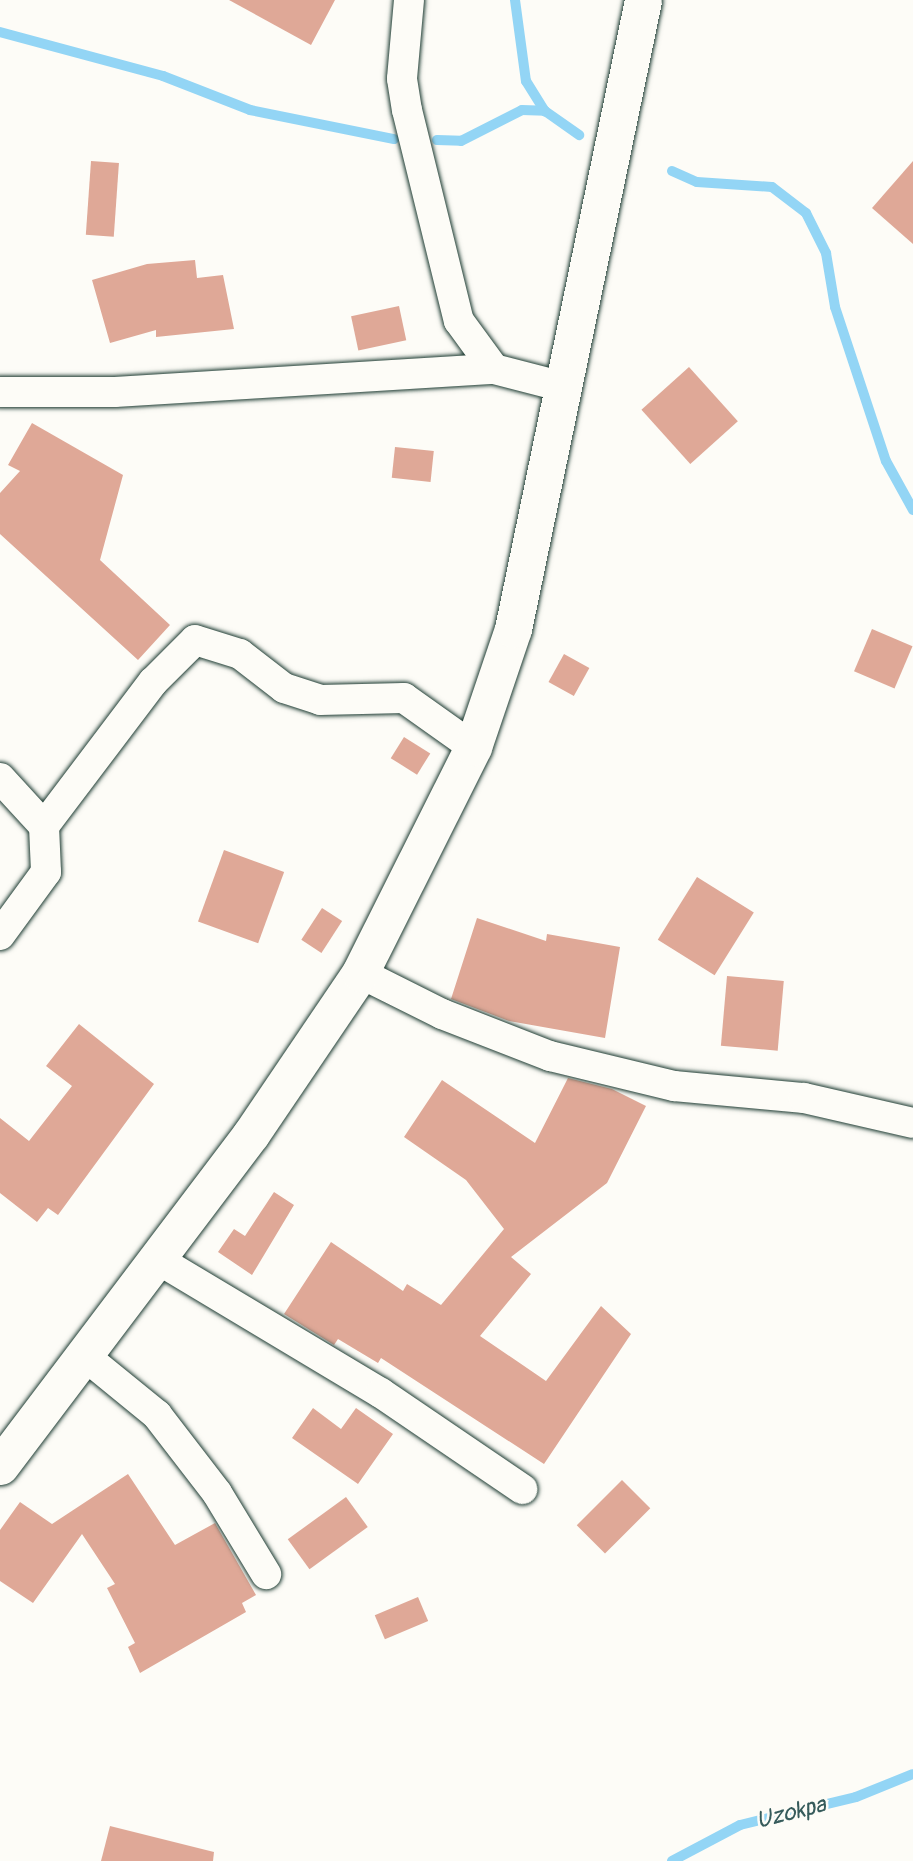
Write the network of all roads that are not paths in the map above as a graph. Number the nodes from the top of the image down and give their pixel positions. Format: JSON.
{"nodes":[{"id":1,"x":410,"y":0,"type":"edge"},
{"id":2,"x":643,"y":0,"type":"edge"},
{"id":3,"x":494,"y":369,"type":"junction"},
{"id":4,"x":564,"y":387,"type":"junction"},
{"id":5,"x":0,"y":392,"type":"edge"},
{"id":6,"x":473,"y":747,"type":"junction"},
{"id":7,"x":0,"y":778,"type":"edge"},
{"id":8,"x":44,"y":826,"type":"junction"},
{"id":9,"x":0,"y":935,"type":"edge"},
{"id":10,"x":360,"y":973,"type":"junction"},
{"id":11,"x":913,"y":1123,"type":"edge"},
{"id":12,"x":157,"y":1259,"type":"junction"},
{"id":13,"x":86,"y":1357,"type":"junction"},
{"id":14,"x":6,"y":1446,"type":"edge"},
{"id":15,"x":522,"y":1489,"type":"dead end"},
{"id":16,"x":266,"y":1574,"type":"dead end"}],
"edges":[{"from":1,"to":3,"type":"street"},
{"from":2,"to":4,"type":"street"},
{"from":3,"to":4,"type":"street"},
{"from":3,"to":5,"type":"street"},
{"from":4,"to":6,"type":"street"},
{"from":6,"to":8,"type":"street"},
{"from":6,"to":10,"type":"street"},
{"from":7,"to":8,"type":"street"},
{"from":8,"to":9,"type":"street"},
{"from":10,"to":11,"type":"street"},
{"from":10,"to":12,"type":"street"},
{"from":12,"to":13,"type":"street"},
{"from":12,"to":15,"type":"street"},
{"from":13,"to":14,"type":"street"},
{"from":13,"to":16,"type":"street"}]}
